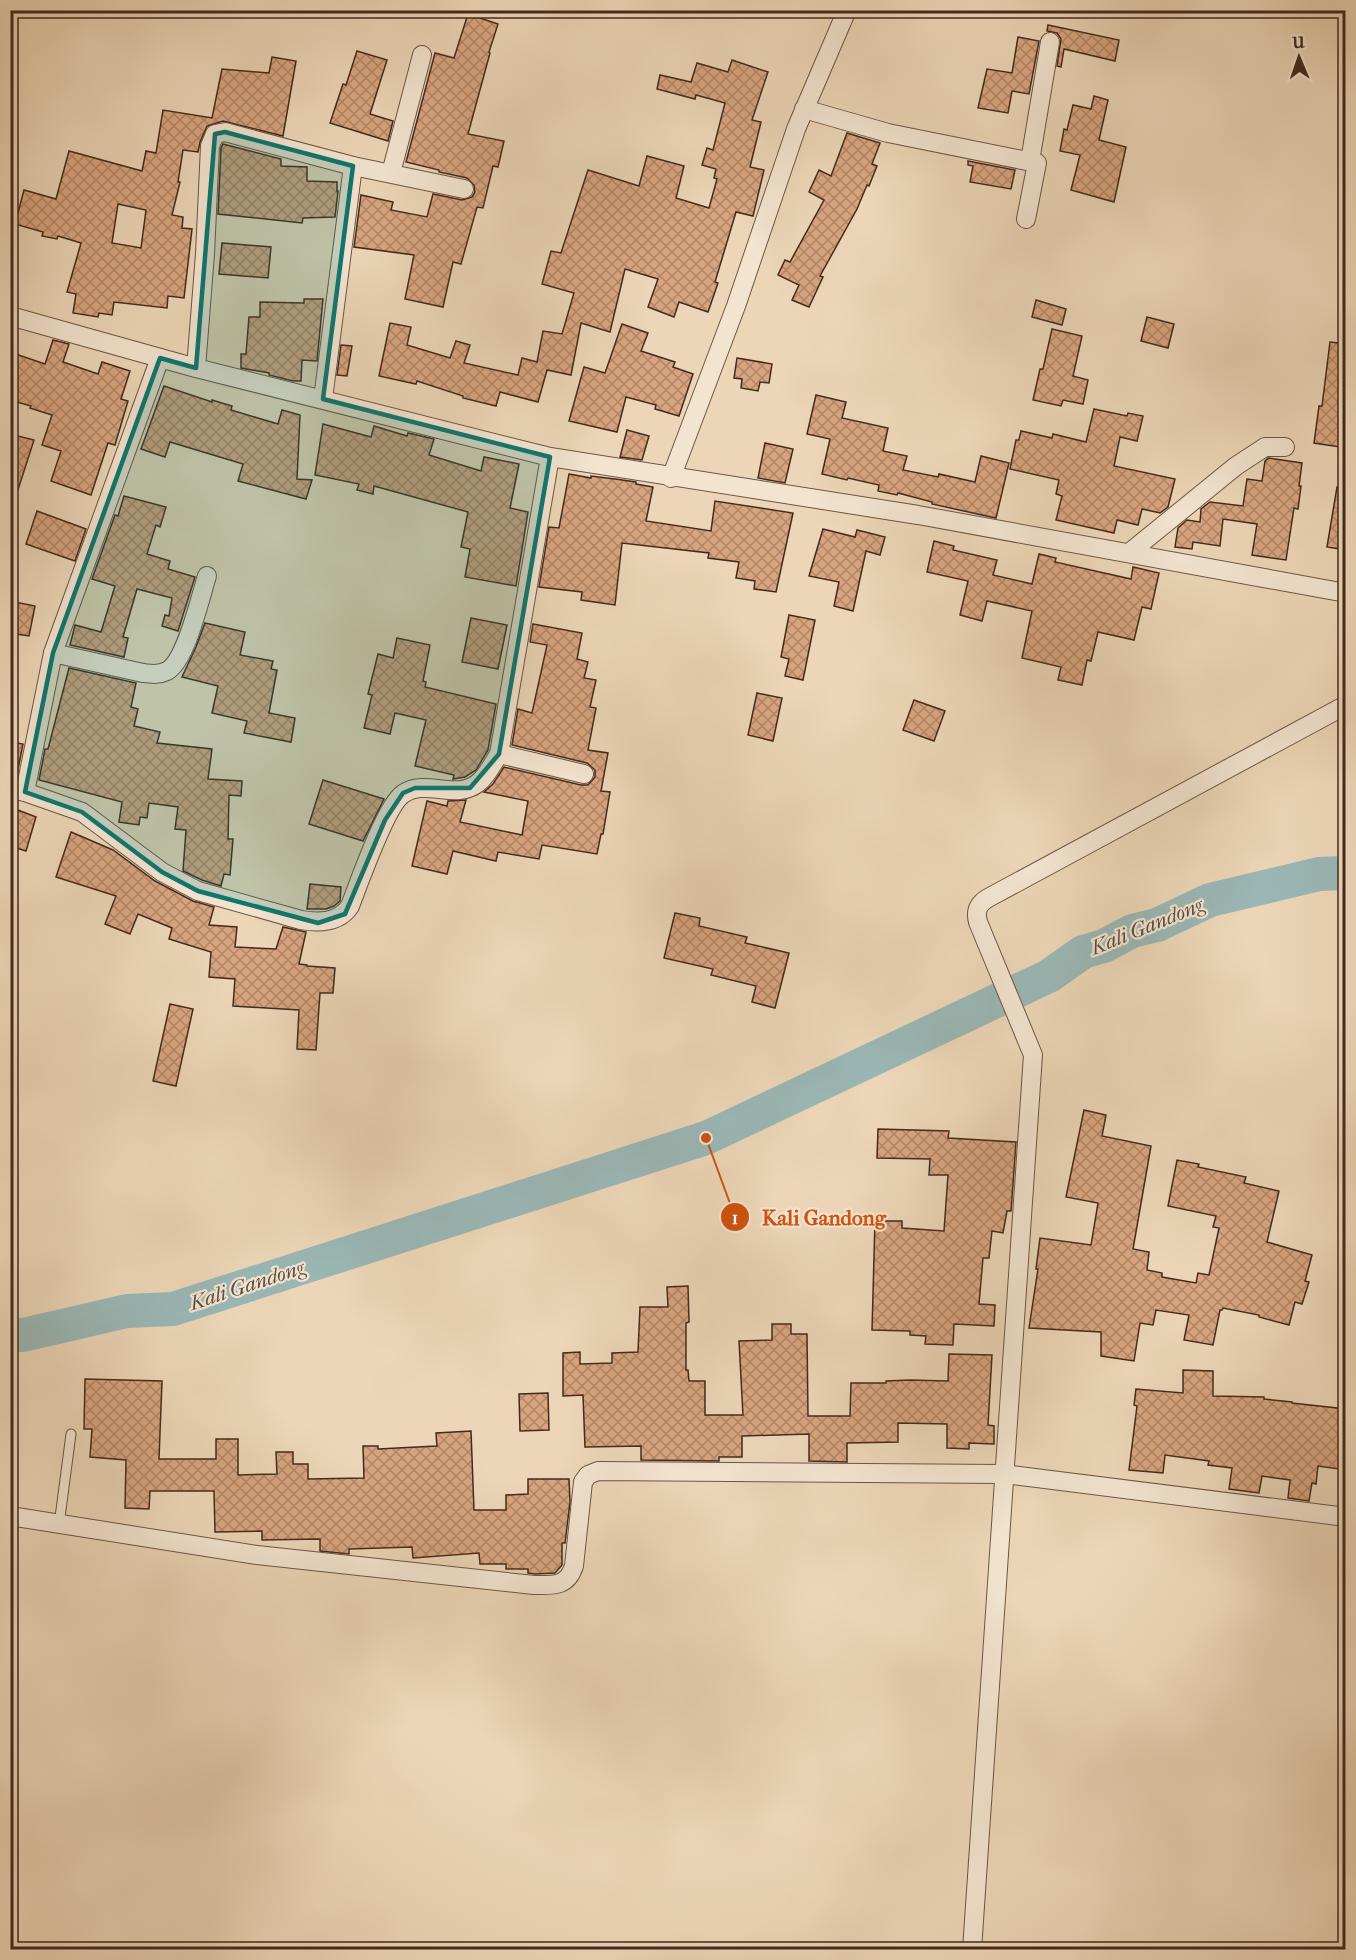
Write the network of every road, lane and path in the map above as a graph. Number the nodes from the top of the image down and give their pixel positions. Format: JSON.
{"nodes":[{"id":1,"x":847,"y":10,"type":"edge"},
{"id":2,"x":1050,"y":42,"type":"dead end"},
{"id":3,"x":422,"y":55,"type":"dead end"},
{"id":4,"x":804,"y":109,"type":"junction"},
{"id":5,"x":1030,"y":161,"type":"junction"},
{"id":6,"x":353,"y":166,"type":"junction"},
{"id":7,"x":391,"y":173,"type":"junction"},
{"id":8,"x":464,"y":189,"type":"dead end"},
{"id":9,"x":1026,"y":219,"type":"dead end"},
{"id":10,"x":10,"y":316,"type":"edge"},
{"id":11,"x":160,"y":358,"type":"junction"},
{"id":12,"x":196,"y":368,"type":"junction"},
{"id":13,"x":323,"y":399,"type":"junction"},
{"id":14,"x":1286,"y":447,"type":"dead end"},
{"id":15,"x":550,"y":457,"type":"junction"},
{"id":16,"x":671,"y":477,"type":"junction"},
{"id":17,"x":1129,"y":553,"type":"junction"},
{"id":18,"x":207,"y":576,"type":"dead end"},
{"id":19,"x":1346,"y":593,"type":"edge"},
{"id":20,"x":53,"y":653,"type":"junction"},
{"id":21,"x":1346,"y":705,"type":"edge"},
{"id":22,"x":499,"y":754,"type":"junction"},
{"id":23,"x":584,"y":774,"type":"dead end"},
{"id":24,"x":17,"y":790,"type":"edge"},
{"id":25,"x":71,"y":1434,"type":"dead end"},
{"id":26,"x":1004,"y":1474,"type":"junction"},
{"id":27,"x":10,"y":1516,"type":"edge"},
{"id":28,"x":1346,"y":1517,"type":"edge"},
{"id":29,"x":59,"y":1525,"type":"junction"},
{"id":30,"x":972,"y":1950,"type":"edge"}],
"edges":[{"from":1,"to":4,"type":"street"},
{"from":2,"to":5,"type":"street"},
{"from":3,"to":7,"type":"street"},
{"from":4,"to":5,"type":"street"},
{"from":4,"to":16,"type":"street"},
{"from":5,"to":9,"type":"street"},
{"from":6,"to":7,"type":"street"},
{"from":6,"to":12,"type":"street"},
{"from":6,"to":13,"type":"street"},
{"from":7,"to":8,"type":"street"},
{"from":10,"to":11,"type":"street"},
{"from":11,"to":12,"type":"street"},
{"from":11,"to":20,"type":"street"},
{"from":12,"to":13,"type":"street"},
{"from":13,"to":15,"type":"street"},
{"from":14,"to":17,"type":"street"},
{"from":15,"to":16,"type":"street"},
{"from":15,"to":22,"type":"street"},
{"from":16,"to":17,"type":"street"},
{"from":17,"to":19,"type":"street"},
{"from":18,"to":20,"type":"street"},
{"from":20,"to":24,"type":"street"},
{"from":21,"to":26,"type":"street"},
{"from":22,"to":23,"type":"street"},
{"from":22,"to":24,"type":"street"},
{"from":25,"to":29,"type":"lane"},
{"from":26,"to":28,"type":"street"},
{"from":26,"to":29,"type":"street"},
{"from":26,"to":30,"type":"street"},
{"from":27,"to":29,"type":"street"}]}
